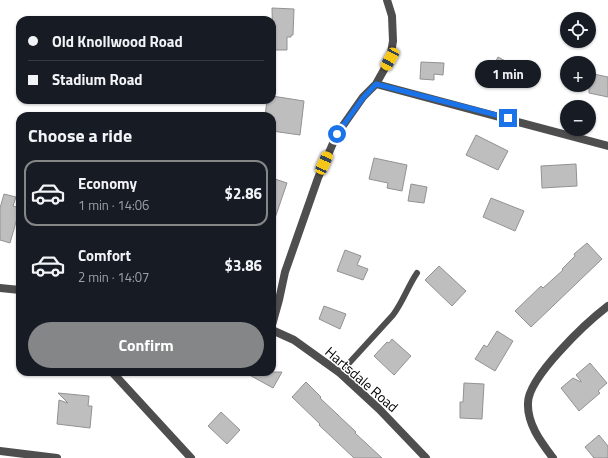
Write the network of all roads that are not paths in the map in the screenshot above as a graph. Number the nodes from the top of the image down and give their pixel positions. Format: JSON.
{"nodes":[{"id":1,"x":387,"y":0,"type":"edge"},
{"id":2,"x":376,"y":84,"type":"junction"},
{"id":3,"x":608,"y":146,"type":"edge"},
{"id":4,"x":417,"y":273,"type":"dead end"},
{"id":5,"x":0,"y":288,"type":"edge"},
{"id":6,"x":16,"y":290,"type":"edge"},
{"id":7,"x":608,"y":306,"type":"edge"},
{"id":8,"x":276,"y":312,"type":"edge"},
{"id":9,"x":276,"y":332,"type":"edge"},
{"id":10,"x":340,"y":373,"type":"junction"},
{"id":11,"x":116,"y":376,"type":"edge"},
{"id":12,"x":0,"y":451,"type":"edge"},
{"id":13,"x":57,"y":458,"type":"edge"},
{"id":14,"x":191,"y":458,"type":"edge"},
{"id":15,"x":426,"y":458,"type":"edge"},
{"id":16,"x":553,"y":458,"type":"edge"}],
"edges":[{"from":1,"to":2,"type":"street"},
{"from":2,"to":3,"type":"street"},
{"from":2,"to":8,"type":"street"},
{"from":4,"to":10,"type":"lane"},
{"from":5,"to":6,"type":"street"},
{"from":7,"to":16,"type":"street"},
{"from":9,"to":10,"type":"street","name":"Hartsdale Road"},
{"from":10,"to":15,"type":"street","name":"Hartsdale Road"},
{"from":11,"to":14,"type":"street"},
{"from":12,"to":13,"type":"street"}]}
